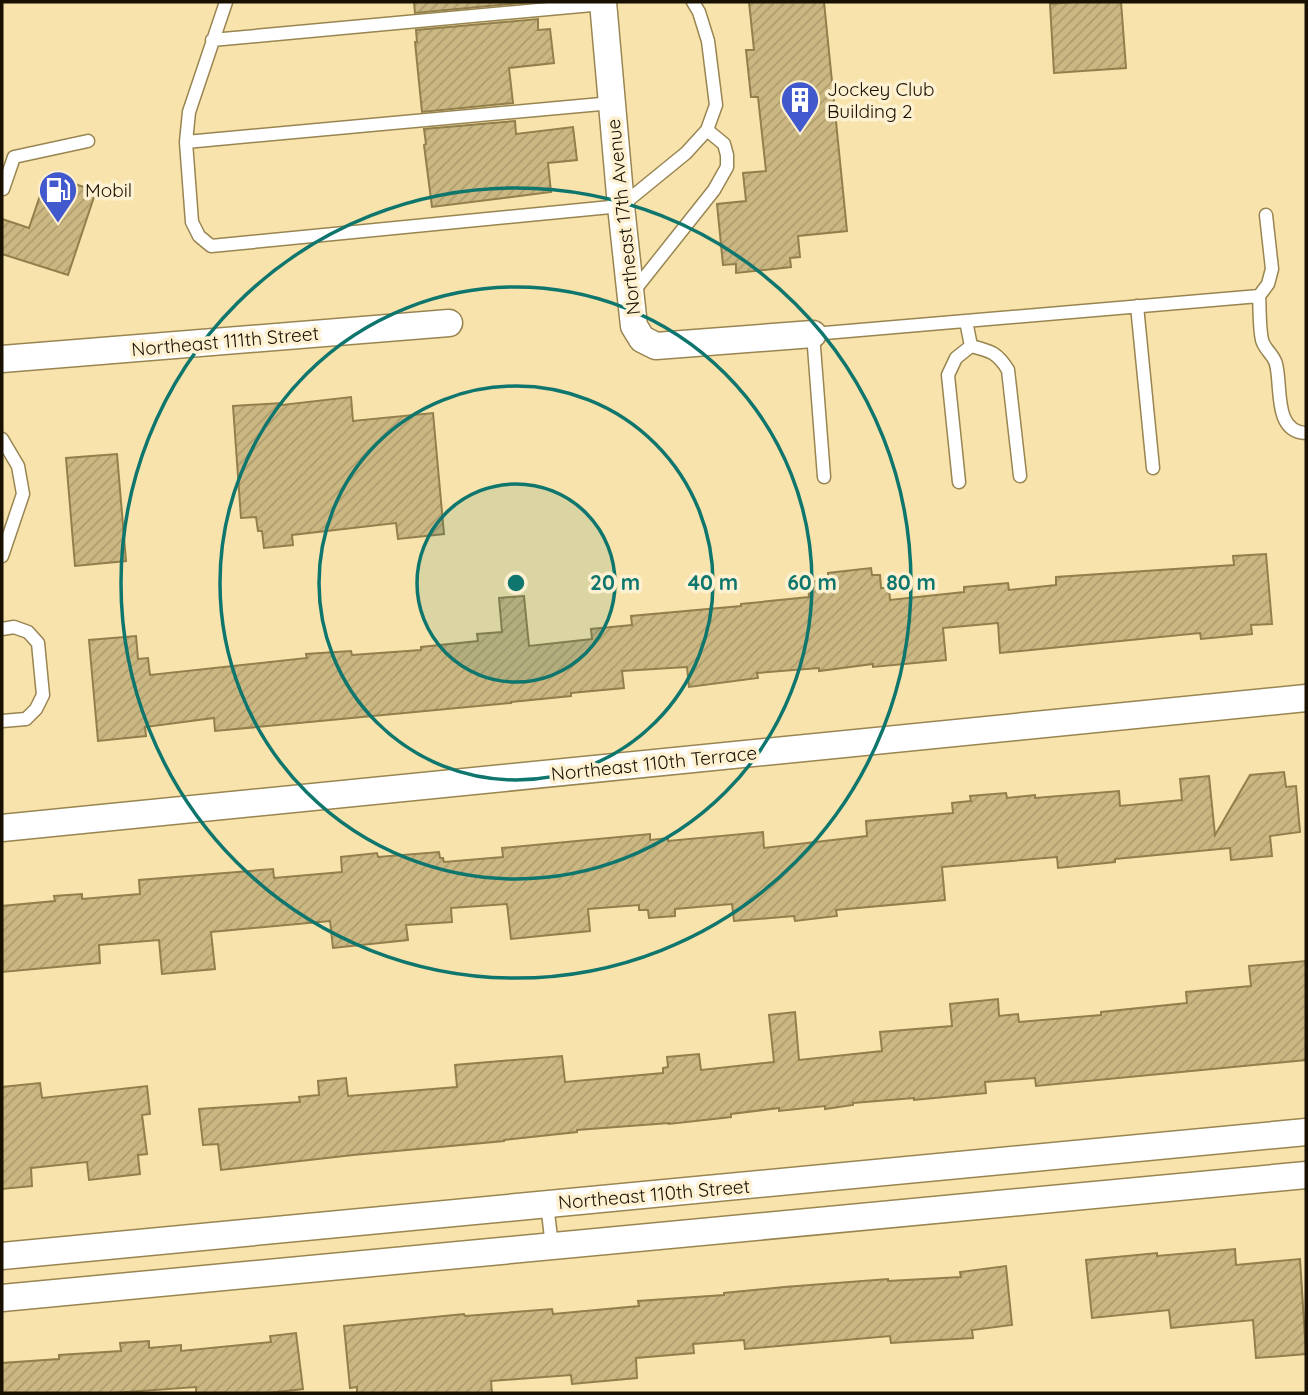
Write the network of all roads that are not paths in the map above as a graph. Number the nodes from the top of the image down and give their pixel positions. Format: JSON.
{"nodes":[{"id":1,"x":226,"y":2,"type":"edge"},
{"id":2,"x":693,"y":2,"type":"edge"},
{"id":3,"x":603,"y":3,"type":"edge"},
{"id":4,"x":212,"y":40,"type":"junction"},
{"id":5,"x":612,"y":103,"type":"junction"},
{"id":6,"x":707,"y":130,"type":"junction"},
{"id":7,"x":88,"y":141,"type":"dead end"},
{"id":8,"x":186,"y":142,"type":"junction"},
{"id":9,"x":2,"y":190,"type":"edge"},
{"id":10,"x":621,"y":206,"type":"junction"},
{"id":11,"x":1266,"y":215,"type":"dead end"},
{"id":12,"x":631,"y":296,"type":"junction"},
{"id":13,"x":1259,"y":296,"type":"junction"},
{"id":14,"x":1137,"y":306,"type":"junction"},
{"id":15,"x":966,"y":321,"type":"junction"},
{"id":16,"x":449,"y":323,"type":"dead end"},
{"id":17,"x":813,"y":334,"type":"junction"},
{"id":18,"x":971,"y":346,"type":"junction"},
{"id":19,"x":2,"y":359,"type":"edge"},
{"id":20,"x":1306,"y":433,"type":"edge"},
{"id":21,"x":2,"y":439,"type":"edge"},
{"id":22,"x":1153,"y":468,"type":"dead end"},
{"id":23,"x":1020,"y":476,"type":"dead end"},
{"id":24,"x":824,"y":477,"type":"dead end"},
{"id":25,"x":959,"y":482,"type":"dead end"},
{"id":26,"x":2,"y":556,"type":"edge"},
{"id":27,"x":2,"y":629,"type":"edge"},
{"id":28,"x":1306,"y":698,"type":"edge"},
{"id":29,"x":2,"y":721,"type":"edge"},
{"id":30,"x":2,"y":828,"type":"edge"},
{"id":31,"x":1306,"y":1132,"type":"edge"},
{"id":32,"x":1306,"y":1175,"type":"edge"},
{"id":33,"x":547,"y":1204,"type":"junction"},
{"id":34,"x":552,"y":1246,"type":"junction"},
{"id":35,"x":2,"y":1256,"type":"edge"},
{"id":36,"x":2,"y":1298,"type":"edge"}],
"edges":[{"from":1,"to":4,"type":"lane"},
{"from":2,"to":6,"type":"lane"},
{"from":3,"to":4,"type":"lane"},
{"from":3,"to":5,"type":"street","name":"Northeast 17th Avenue"},
{"from":4,"to":8,"type":"lane"},
{"from":5,"to":8,"type":"lane"},
{"from":5,"to":10,"type":"street","name":"Northeast 17th Avenue"},
{"from":6,"to":10,"type":"lane"},
{"from":6,"to":12,"type":"lane"},
{"from":7,"to":9,"type":"lane"},
{"from":8,"to":10,"type":"lane"},
{"from":10,"to":12,"type":"street","name":"Northeast 17th Avenue"},
{"from":11,"to":13,"type":"lane"},
{"from":12,"to":17,"type":"street","name":"Northeast 17th Avenue"},
{"from":13,"to":14,"type":"lane"},
{"from":13,"to":20,"type":"lane"},
{"from":14,"to":15,"type":"lane"},
{"from":14,"to":22,"type":"lane"},
{"from":15,"to":17,"type":"lane"},
{"from":15,"to":18,"type":"lane"},
{"from":16,"to":19,"type":"street","name":"Northeast 111th Street"},
{"from":17,"to":24,"type":"lane"},
{"from":18,"to":23,"type":"lane"},
{"from":18,"to":25,"type":"lane"},
{"from":21,"to":26,"type":"lane"},
{"from":27,"to":29,"type":"lane"},
{"from":28,"to":30,"type":"street","name":"Northeast 110th Terrace"},
{"from":31,"to":33,"type":"street","name":"Northeast 110th Street"},
{"from":32,"to":34,"type":"street"},
{"from":33,"to":34,"type":"lane"},
{"from":33,"to":35,"type":"street","name":"Northeast 110th Street"},
{"from":34,"to":36,"type":"street"}]}
